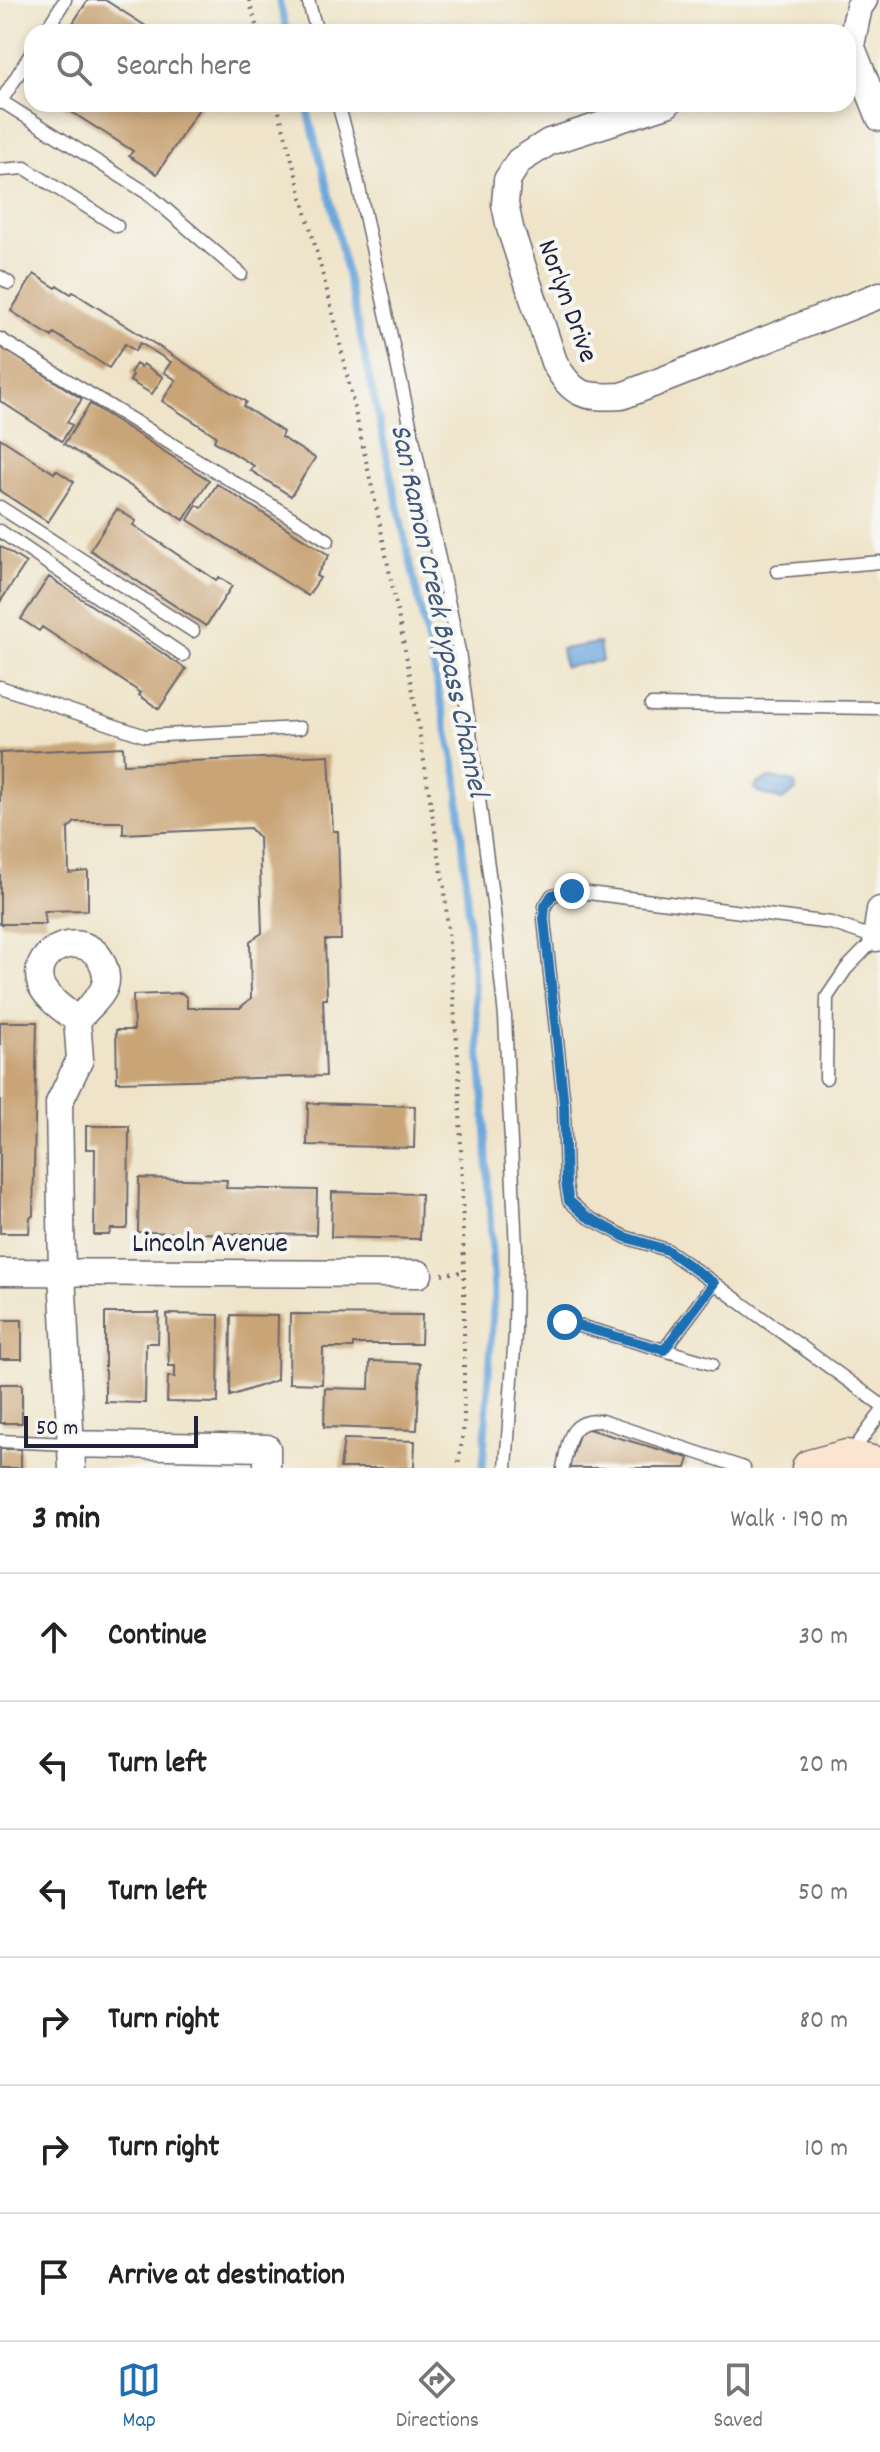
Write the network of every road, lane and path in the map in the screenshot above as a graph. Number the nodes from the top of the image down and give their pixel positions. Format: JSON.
{"nodes":[{"id":1,"x":65,"y":0,"type":"edge"},
{"id":2,"x":249,"y":0,"type":"edge"},
{"id":3,"x":308,"y":0,"type":"edge"},
{"id":4,"x":864,"y":0,"type":"edge"},
{"id":5,"x":50,"y":24,"type":"edge"},
{"id":6,"x":256,"y":24,"type":"edge"},
{"id":7,"x":315,"y":24,"type":"edge"},
{"id":8,"x":855,"y":24,"type":"edge"},
{"id":9,"x":856,"y":60,"type":"edge"},
{"id":10,"x":24,"y":65,"type":"edge"},
{"id":11,"x":1,"y":102,"type":"edge"},
{"id":12,"x":279,"y":112,"type":"edge"},
{"id":13,"x":340,"y":112,"type":"edge"},
{"id":14,"x":642,"y":112,"type":"edge"},
{"id":15,"x":880,"y":118,"type":"edge"},
{"id":16,"x":0,"y":170,"type":"edge"},
{"id":17,"x":117,"y":226,"type":"dead end"},
{"id":18,"x":241,"y":274,"type":"dead end"},
{"id":19,"x":880,"y":295,"type":"edge"},
{"id":20,"x":0,"y":339,"type":"edge"},
{"id":21,"x":0,"y":507,"type":"edge"},
{"id":22,"x":0,"y":531,"type":"edge"},
{"id":23,"x":328,"y":540,"type":"dead end"},
{"id":24,"x":880,"y":562,"type":"edge"},
{"id":25,"x":777,"y":571,"type":"dead end"},
{"id":26,"x":193,"y":631,"type":"dead end"},
{"id":27,"x":183,"y":655,"type":"dead end"},
{"id":28,"x":0,"y":687,"type":"edge"},
{"id":29,"x":651,"y":705,"type":"dead end"},
{"id":30,"x":880,"y":708,"type":"edge"},
{"id":31,"x":300,"y":728,"type":"dead end"},
{"id":32,"x":880,"y":910,"type":"edge"},
{"id":33,"x":878,"y":946,"type":"edge"},
{"id":34,"x":77,"y":1020,"type":"dead end"},
{"id":35,"x":826,"y":1078,"type":"dead end"},
{"id":36,"x":0,"y":1272,"type":"edge"},
{"id":37,"x":62,"y":1273,"type":"junction"},
{"id":38,"x":419,"y":1274,"type":"dead end"},
{"id":39,"x":714,"y":1283,"type":"junction"},
{"id":40,"x":565,"y":1322,"type":"dead end"},
{"id":41,"x":664,"y":1350,"type":"junction"},
{"id":42,"x":712,"y":1364,"type":"dead end"},
{"id":43,"x":880,"y":1404,"type":"edge"},
{"id":44,"x":880,"y":1414,"type":"edge"},
{"id":45,"x":0,"y":1441,"type":"edge"},
{"id":46,"x":71,"y":1456,"type":"edge"},
{"id":47,"x":863,"y":1462,"type":"edge"},
{"id":48,"x":267,"y":1468,"type":"edge"},
{"id":49,"x":458,"y":1468,"type":"edge"},
{"id":50,"x":506,"y":1468,"type":"edge"},
{"id":51,"x":563,"y":1468,"type":"edge"},
{"id":52,"x":744,"y":1468,"type":"edge"},
{"id":53,"x":810,"y":1468,"type":"edge"}],
"edges":[{"from":1,"to":5,"type":"lane"},
{"from":2,"to":6,"type":"path"},
{"from":3,"to":7,"type":"lane"},
{"from":4,"to":8,"type":"street"},
{"from":9,"to":15,"type":"street"},
{"from":10,"to":11,"type":"lane"},
{"from":11,"to":18,"type":"lane"},
{"from":12,"to":49,"type":"path"},
{"from":13,"to":50,"type":"lane"},
{"from":14,"to":19,"type":"street","name":"Norlyn Drive"},
{"from":16,"to":17,"type":"lane"},
{"from":20,"to":23,"type":"lane"},
{"from":21,"to":26,"type":"lane"},
{"from":22,"to":27,"type":"lane"},
{"from":24,"to":25,"type":"lane"},
{"from":28,"to":31,"type":"lane"},
{"from":29,"to":30,"type":"lane"},
{"from":32,"to":33,"type":"street"},
{"from":33,"to":35,"type":"lane"},
{"from":33,"to":39,"type":"lane"},
{"from":34,"to":37,"type":"street"},
{"from":36,"to":37,"type":"street","name":"Lincoln Avenue"},
{"from":37,"to":38,"type":"street","name":"Lincoln Avenue"},
{"from":37,"to":46,"type":"street"},
{"from":39,"to":41,"type":"lane"},
{"from":39,"to":43,"type":"lane"},
{"from":40,"to":41,"type":"lane"},
{"from":41,"to":42,"type":"lane"},
{"from":44,"to":47,"type":"lane"},
{"from":45,"to":46,"type":"lane"},
{"from":46,"to":48,"type":"street"},
{"from":47,"to":53,"type":"street"},
{"from":51,"to":52,"type":"lane"}]}
